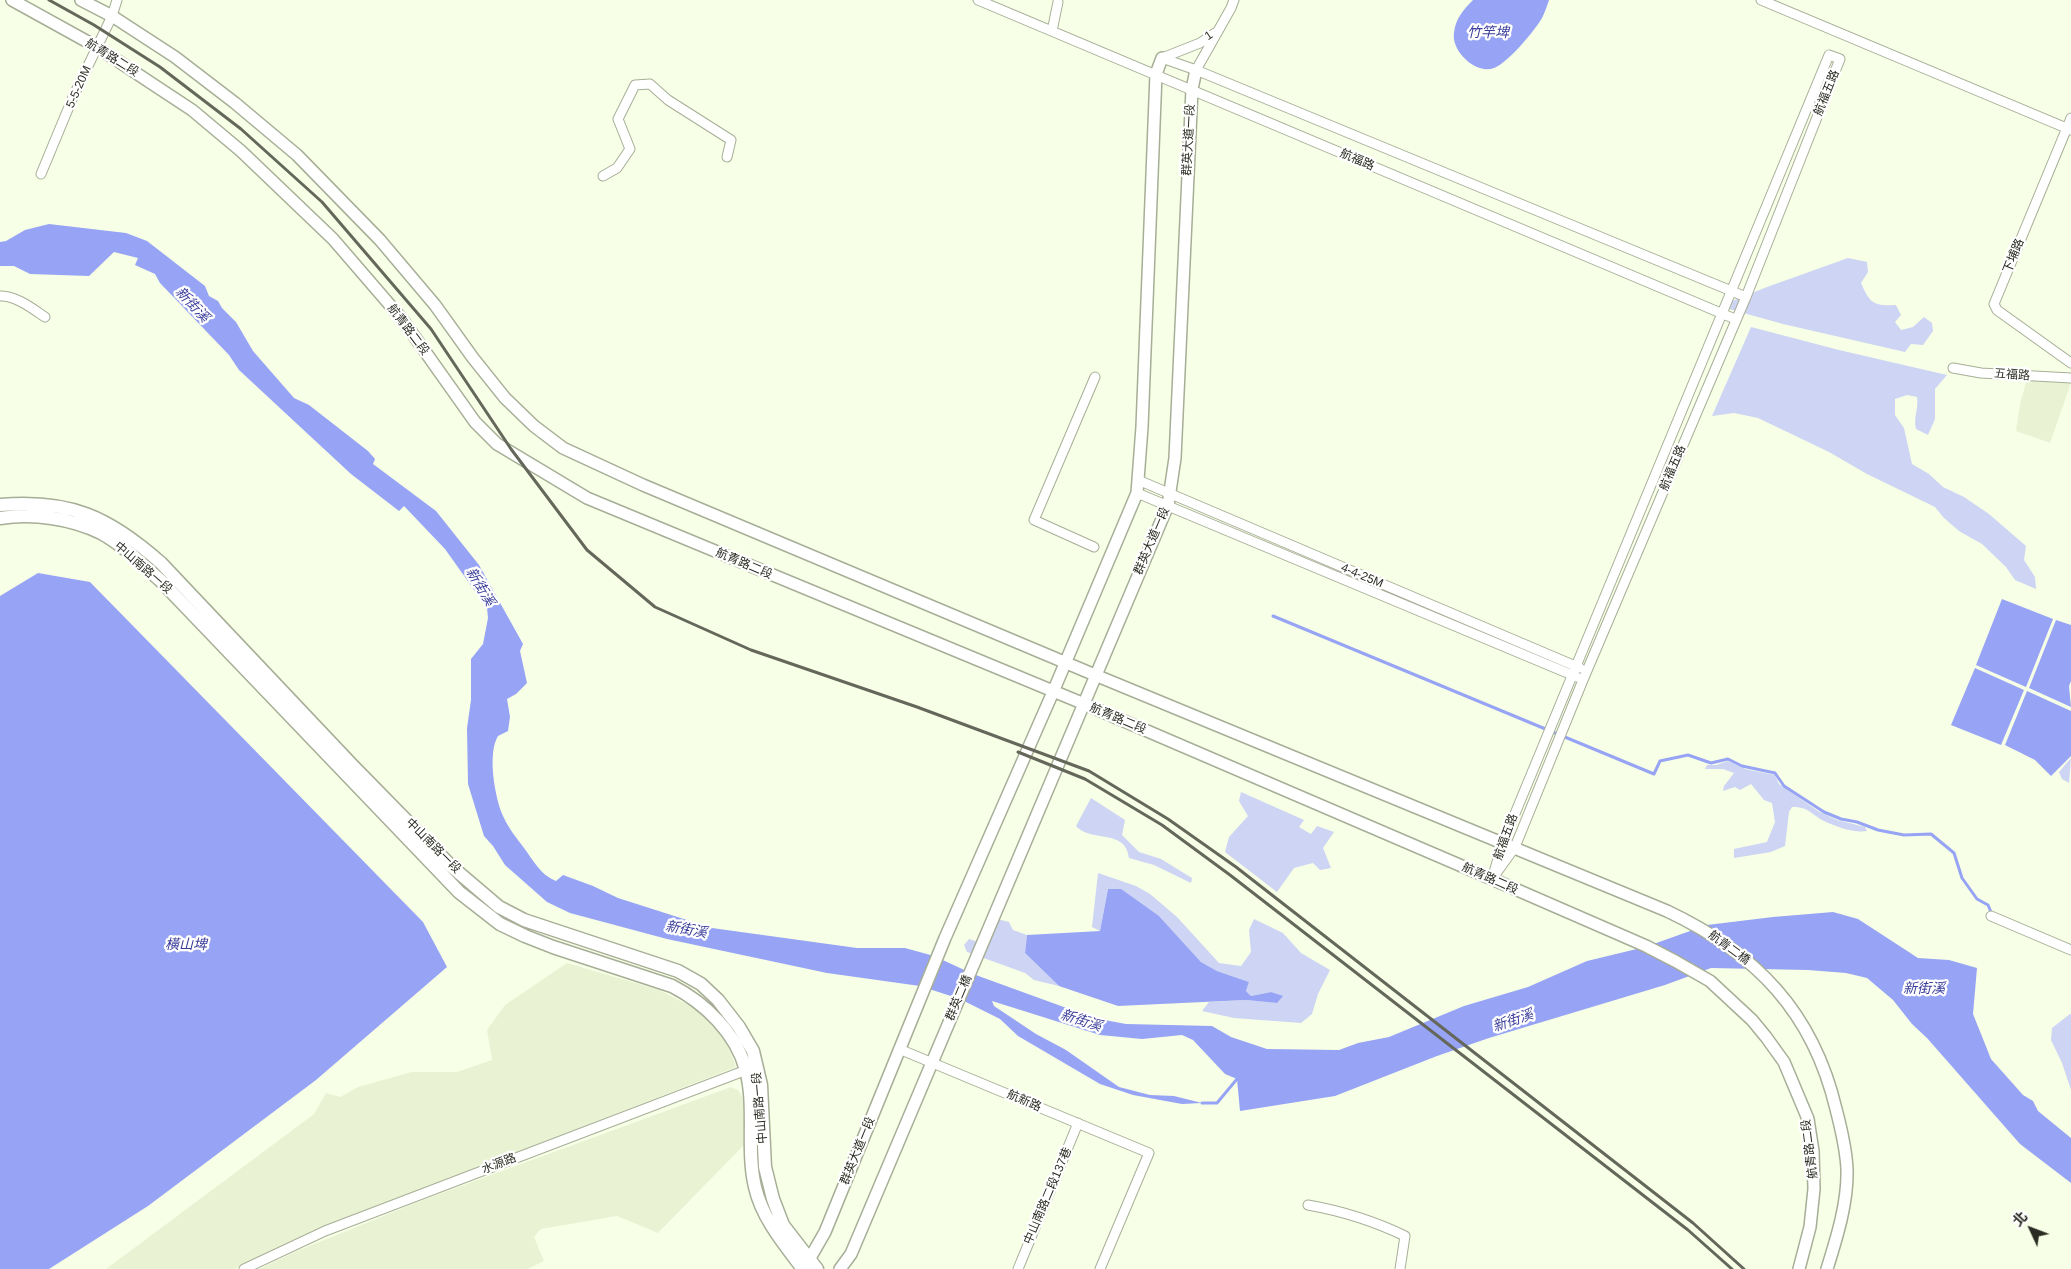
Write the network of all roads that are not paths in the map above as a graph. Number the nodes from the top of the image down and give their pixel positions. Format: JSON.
{"nodes":[{"id":1,"x":12,"y":0,"type":"edge"},
{"id":2,"x":81,"y":0,"type":"edge"},
{"id":3,"x":117,"y":0,"type":"edge"},
{"id":4,"x":978,"y":0,"type":"edge"},
{"id":5,"x":1234,"y":0,"type":"edge"},
{"id":6,"x":1761,"y":0,"type":"edge"},
{"id":7,"x":1058,"y":2,"type":"dead end"},
{"id":8,"x":112,"y":16,"type":"junction"},
{"id":9,"x":1052,"y":31,"type":"junction"},
{"id":10,"x":1217,"y":31,"type":"junction"},
{"id":11,"x":96,"y":47,"type":"junction"},
{"id":12,"x":1162,"y":58,"type":"junction"},
{"id":13,"x":1196,"y":70,"type":"junction"},
{"id":14,"x":1156,"y":74,"type":"junction"},
{"id":15,"x":1192,"y":89,"type":"junction"},
{"id":16,"x":2071,"y":118,"type":"edge"},
{"id":17,"x":2069,"y":129,"type":"edge"},
{"id":18,"x":727,"y":158,"type":"dead end"},
{"id":19,"x":42,"y":174,"type":"dead end"},
{"id":20,"x":604,"y":176,"type":"dead end"},
{"id":21,"x":1732,"y":291,"type":"junction"},
{"id":22,"x":0,"y":296,"type":"edge"},
{"id":23,"x":1746,"y":297,"type":"junction"},
{"id":24,"x":1723,"y":314,"type":"junction"},
{"id":25,"x":45,"y":317,"type":"dead end"},
{"id":26,"x":1735,"y":319,"type":"junction"},
{"id":27,"x":2071,"y":363,"type":"edge"},
{"id":28,"x":1953,"y":368,"type":"dead end"},
{"id":29,"x":1094,"y":377,"type":"dead end"},
{"id":30,"x":2071,"y":378,"type":"edge"},
{"id":31,"x":1138,"y":480,"type":"junction"},
{"id":32,"x":1137,"y":493,"type":"junction"},
{"id":33,"x":1169,"y":500,"type":"junction"},
{"id":34,"x":0,"y":505,"type":"edge"},
{"id":35,"x":0,"y":518,"type":"edge"},
{"id":36,"x":1094,"y":547,"type":"dead end"},
{"id":37,"x":1066,"y":662,"type":"junction"},
{"id":38,"x":1576,"y":666,"type":"junction"},
{"id":39,"x":1587,"y":671,"type":"junction"},
{"id":40,"x":1572,"y":675,"type":"junction"},
{"id":41,"x":1095,"y":676,"type":"junction"},
{"id":42,"x":1583,"y":680,"type":"junction"},
{"id":43,"x":1053,"y":692,"type":"junction"},
{"id":44,"x":1082,"y":704,"type":"junction"},
{"id":45,"x":1502,"y":845,"type":"junction"},
{"id":46,"x":1514,"y":847,"type":"junction"},
{"id":47,"x":1492,"y":879,"type":"junction"},
{"id":48,"x":1991,"y":916,"type":"dead end"},
{"id":49,"x":2071,"y":950,"type":"edge"},
{"id":50,"x":979,"y":951,"type":"joint"},
{"id":51,"x":899,"y":1049,"type":"junction"},
{"id":52,"x":932,"y":1062,"type":"junction"},
{"id":53,"x":751,"y":1069,"type":"junction"},
{"id":54,"x":1078,"y":1123,"type":"junction"},
{"id":55,"x":1308,"y":1206,"type":"dead end"},
{"id":56,"x":805,"y":1265,"type":"edge"},
{"id":57,"x":1022,"y":1268,"type":"edge"},
{"id":58,"x":244,"y":1269,"type":"edge"},
{"id":59,"x":817,"y":1269,"type":"edge"},
{"id":60,"x":840,"y":1269,"type":"edge"},
{"id":61,"x":1100,"y":1269,"type":"edge"},
{"id":62,"x":1400,"y":1269,"type":"edge"},
{"id":63,"x":1799,"y":1269,"type":"edge"},
{"id":64,"x":1827,"y":1269,"type":"edge"}],
"edges":[{"from":1,"to":11,"type":"street","name":"航青路二段"},
{"from":2,"to":8,"type":"street"},
{"from":3,"to":8,"type":"street","name":"5-5-20M"},
{"from":4,"to":9,"type":"street","name":"航福路"},
{"from":5,"to":10,"type":"street"},
{"from":6,"to":17,"type":"street"},
{"from":7,"to":9,"type":"street"},
{"from":8,"to":11,"type":"street","name":"5-5-20M"},
{"from":8,"to":37,"type":"street"},
{"from":9,"to":14,"type":"street","name":"航福路"},
{"from":10,"to":12,"type":"street","name":"1"},
{"from":10,"to":13,"type":"street","name":"1"},
{"from":11,"to":19,"type":"street","name":"5-5-20M"},
{"from":11,"to":43,"type":"street","name":"航青路二段"},
{"from":12,"to":13,"type":"street","name":"航福路"},
{"from":12,"to":14,"type":"street"},
{"from":13,"to":15,"type":"street","name":"群英大道一段"},
{"from":13,"to":21,"type":"street","name":"航福路"},
{"from":14,"to":15,"type":"street","name":"航福路"},
{"from":14,"to":31,"type":"street"},
{"from":15,"to":24,"type":"street","name":"航福路"},
{"from":15,"to":33,"type":"street","name":"群英大道一段"},
{"from":16,"to":17,"type":"street","name":"下埔路"},
{"from":17,"to":27,"type":"street","name":"下埔路"},
{"from":18,"to":20,"type":"street"},
{"from":21,"to":23,"type":"street","name":"航福路"},
{"from":21,"to":23,"type":"street","name":"航福五路"},
{"from":21,"to":24,"type":"street","name":"航福五路"},
{"from":22,"to":25,"type":"street"},
{"from":23,"to":26,"type":"street","name":"航福五路"},
{"from":24,"to":26,"type":"street","name":"航福路"},
{"from":24,"to":38,"type":"street","name":"航福五路"},
{"from":26,"to":39,"type":"street","name":"航福五路"},
{"from":28,"to":30,"type":"street","name":"五福路"},
{"from":29,"to":36,"type":"street"},
{"from":31,"to":32,"type":"street"},
{"from":31,"to":33,"type":"street","name":"4-4-25M"},
{"from":32,"to":33,"type":"street","name":"4-4-25M"},
{"from":32,"to":37,"type":"street"},
{"from":33,"to":38,"type":"street","name":"4-4-25M"},
{"from":33,"to":40,"type":"street","name":"4-4-25M"},
{"from":33,"to":41,"type":"street","name":"群英大道一段"},
{"from":34,"to":53,"type":"main road","name":"中山南路一段"},
{"from":35,"to":53,"type":"main road","name":"中山南路一段"},
{"from":37,"to":41,"type":"street"},
{"from":37,"to":43,"type":"street"},
{"from":38,"to":39,"type":"street","name":"4-4-25M"},
{"from":38,"to":40,"type":"street","name":"航福五路"},
{"from":39,"to":42,"type":"street","name":"航福五路"},
{"from":40,"to":42,"type":"street","name":"4-4-25M"},
{"from":40,"to":45,"type":"street","name":"航福五路"},
{"from":41,"to":44,"type":"street","name":"群英大道一段"},
{"from":41,"to":45,"type":"street"},
{"from":42,"to":46,"type":"street","name":"航福五路"},
{"from":43,"to":44,"type":"street","name":"航青路二段"},
{"from":43,"to":51,"type":"street","name":"群英大道一段"},
{"from":44,"to":47,"type":"street","name":"航青路二段"},
{"from":44,"to":50,"type":"street","name":"群英大道一段"},
{"from":45,"to":46,"type":"street"},
{"from":45,"to":47,"type":"street","name":"航福五路"},
{"from":46,"to":47,"type":"street","name":"航福五路"},
{"from":46,"to":64,"type":"street","name":"航青二橋"},
{"from":47,"to":63,"type":"street","name":"航青路二段"},
{"from":48,"to":49,"type":"street"},
{"from":50,"to":52,"type":"street","name":"群英二橋"},
{"from":51,"to":52,"type":"street","name":"航新路"},
{"from":51,"to":56,"type":"street","name":"群英大道一段"},
{"from":52,"to":54,"type":"street","name":"航新路"},
{"from":52,"to":60,"type":"street"},
{"from":53,"to":56,"type":"main road","name":"中山南路一段"},
{"from":53,"to":58,"type":"street","name":"水源路"},
{"from":54,"to":57,"type":"street","name":"中山南路二段137巷"},
{"from":54,"to":61,"type":"street","name":"航新路"},
{"from":55,"to":62,"type":"street"},
{"from":56,"to":59,"type":"main road","name":"中山南路一段"}]}
